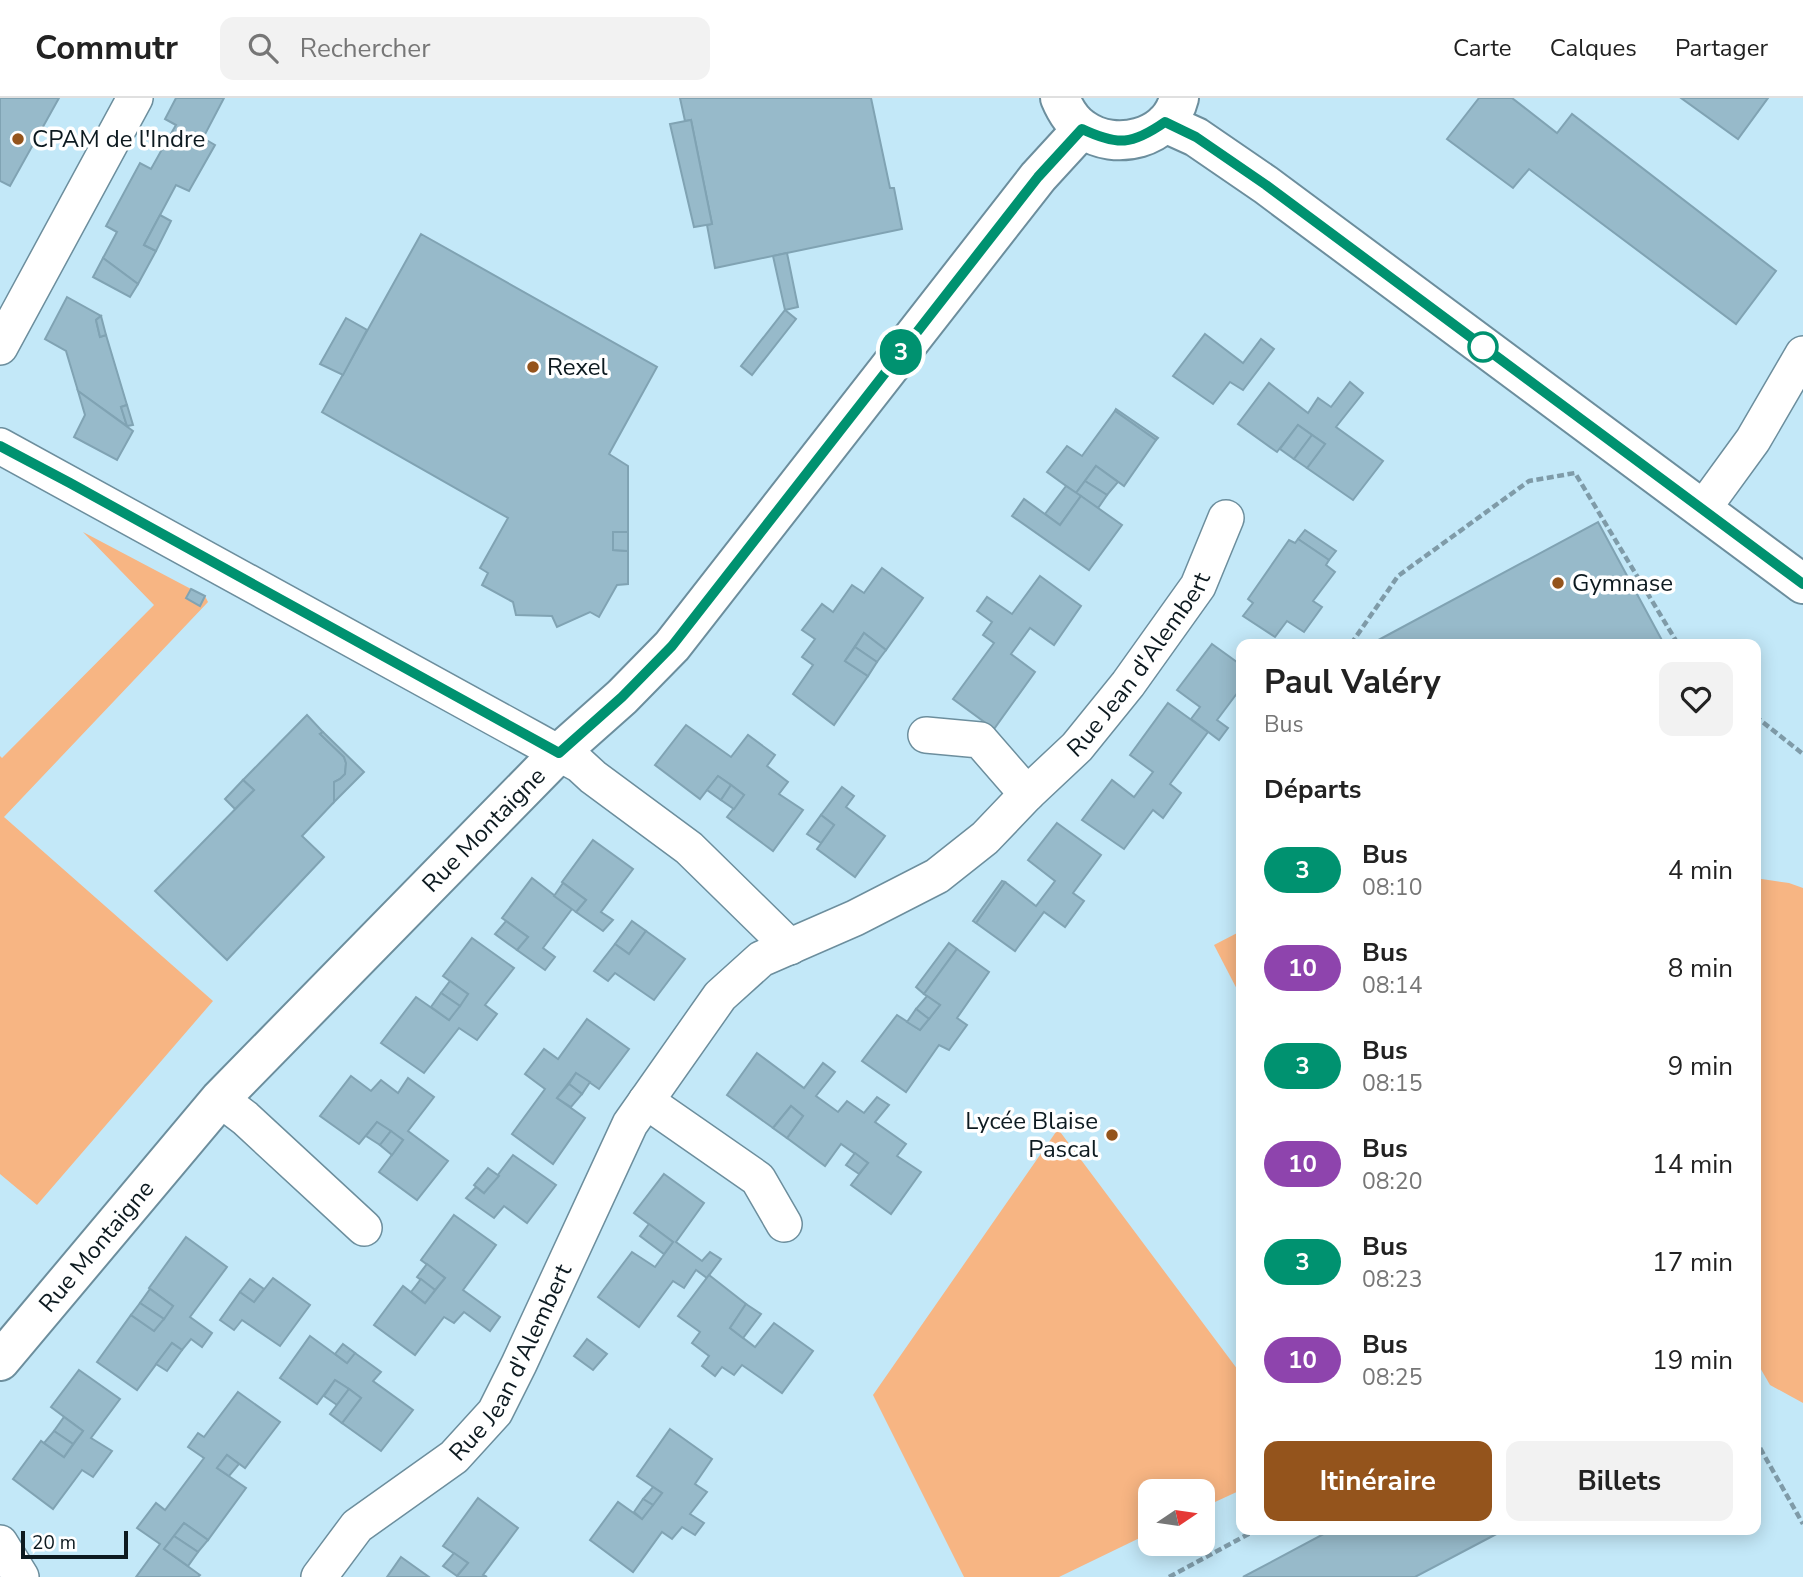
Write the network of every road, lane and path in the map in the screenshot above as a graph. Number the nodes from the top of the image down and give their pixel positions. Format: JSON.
{"nodes":[{"id":1,"x":135,"y":98,"type":"edge"},
{"id":2,"x":1060,"y":98,"type":"edge"},
{"id":3,"x":1172,"y":110,"type":"edge"},
{"id":4,"x":1082,"y":129,"type":"junction"},
{"id":5,"x":0,"y":347,"type":"edge"},
{"id":6,"x":1803,"y":354,"type":"edge"},
{"id":7,"x":0,"y":446,"type":"edge"},
{"id":8,"x":1702,"y":510,"type":"junction"},
{"id":9,"x":1226,"y":518,"type":"dead end"},
{"id":10,"x":1803,"y":584,"type":"edge"},
{"id":11,"x":1355,"y":639,"type":"edge"},
{"id":12,"x":1675,"y":639,"type":"edge"},
{"id":13,"x":1761,"y":721,"type":"edge"},
{"id":14,"x":926,"y":736,"type":"dead end"},
{"id":15,"x":559,"y":753,"type":"junction"},
{"id":16,"x":1803,"y":754,"type":"edge"},
{"id":17,"x":1027,"y":794,"type":"junction"},
{"id":18,"x":790,"y":947,"type":"junction"},
{"id":19,"x":220,"y":1099,"type":"junction"},
{"id":20,"x":646,"y":1101,"type":"junction"},
{"id":21,"x":784,"y":1224,"type":"dead end"},
{"id":22,"x":364,"y":1228,"type":"dead end"},
{"id":23,"x":0,"y":1361,"type":"edge"},
{"id":24,"x":1761,"y":1450,"type":"edge"},
{"id":25,"x":1803,"y":1524,"type":"edge"},
{"id":26,"x":1247,"y":1535,"type":"edge"},
{"id":27,"x":0,"y":1542,"type":"edge"},
{"id":28,"x":21,"y":1577,"type":"edge"},
{"id":29,"x":319,"y":1577,"type":"edge"},
{"id":30,"x":1169,"y":1577,"type":"edge"}],
"edges":[{"from":1,"to":5,"type":"street"},
{"from":2,"to":4,"type":"street"},
{"from":3,"to":4,"type":"street"},
{"from":3,"to":8,"type":"street"},
{"from":4,"to":15,"type":"street","name":"Rue Montaigne"},
{"from":6,"to":8,"type":"street"},
{"from":7,"to":15,"type":"street"},
{"from":8,"to":10,"type":"street"},
{"from":9,"to":17,"type":"street","name":"Rue Jean d'Alembert"},
{"from":11,"to":12,"type":"path"},
{"from":13,"to":16,"type":"path"},
{"from":14,"to":17,"type":"street"},
{"from":15,"to":18,"type":"street"},
{"from":15,"to":19,"type":"street","name":"Rue Montaigne"},
{"from":17,"to":18,"type":"street","name":"Rue Jean d'Alembert"},
{"from":18,"to":20,"type":"street","name":"Rue Jean d'Alembert"},
{"from":19,"to":22,"type":"street"},
{"from":19,"to":23,"type":"street","name":"Rue Montaigne"},
{"from":20,"to":21,"type":"street"},
{"from":20,"to":29,"type":"street","name":"Rue Jean d'Alembert"},
{"from":24,"to":25,"type":"path"},
{"from":26,"to":30,"type":"path"},
{"from":27,"to":28,"type":"street"}]}
